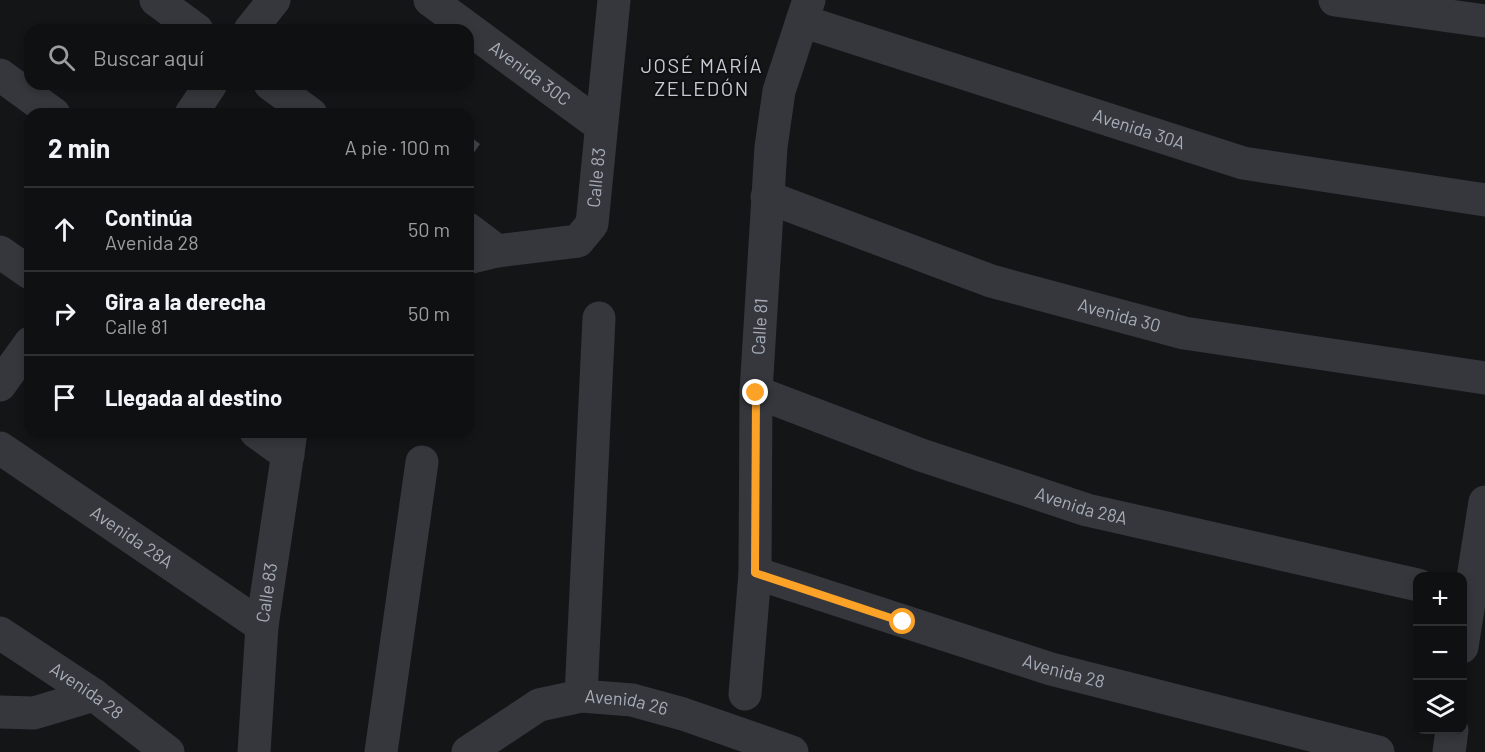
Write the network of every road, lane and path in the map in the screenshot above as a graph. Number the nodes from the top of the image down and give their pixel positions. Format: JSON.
{"nodes":[{"id":1,"x":156,"y":0,"type":"edge"},
{"id":2,"x":274,"y":0,"type":"edge"},
{"id":3,"x":430,"y":0,"type":"edge"},
{"id":4,"x":614,"y":0,"type":"edge"},
{"id":5,"x":1345,"y":1,"type":"edge"},
{"id":6,"x":805,"y":11,"type":"edge"},
{"id":7,"x":1485,"y":21,"type":"edge"},
{"id":8,"x":189,"y":24,"type":"edge"},
{"id":9,"x":255,"y":24,"type":"edge"},
{"id":10,"x":463,"y":24,"type":"edge"},
{"id":11,"x":474,"y":32,"type":"edge"},
{"id":12,"x":0,"y":75,"type":"edge"},
{"id":13,"x":207,"y":90,"type":"edge"},
{"id":14,"x":278,"y":90,"type":"edge"},
{"id":15,"x":46,"y":108,"type":"edge"},
{"id":16,"x":195,"y":108,"type":"edge"},
{"id":17,"x":303,"y":108,"type":"edge"},
{"id":18,"x":601,"y":126,"type":"junction"},
{"id":19,"x":767,"y":198,"type":"junction"},
{"id":20,"x":1485,"y":200,"type":"edge"},
{"id":21,"x":474,"y":239,"type":"edge"},
{"id":22,"x":0,"y":252,"type":"edge"},
{"id":23,"x":483,"y":254,"type":"edge"},
{"id":24,"x":24,"y":269,"type":"edge"},
{"id":25,"x":599,"y":318,"type":"dead end"},
{"id":26,"x":24,"y":351,"type":"edge"},
{"id":27,"x":1485,"y":378,"type":"edge"},
{"id":28,"x":0,"y":385,"type":"edge"},
{"id":29,"x":756,"y":393,"type":"junction"},
{"id":30,"x":274,"y":438,"type":"edge"},
{"id":31,"x":290,"y":443,"type":"edge"},
{"id":32,"x":0,"y":448,"type":"edge"},
{"id":33,"x":422,"y":462,"type":"dead end"},
{"id":34,"x":1485,"y":502,"type":"edge"},
{"id":35,"x":755,"y":573,"type":"junction"},
{"id":36,"x":1413,"y":584,"type":"edge"},
{"id":37,"x":1467,"y":591,"type":"edge"},
{"id":38,"x":262,"y":626,"type":"junction"},
{"id":39,"x":0,"y":633,"type":"edge"},
{"id":40,"x":744,"y":694,"type":"dead end"},
{"id":41,"x":94,"y":695,"type":"junction"},
{"id":42,"x":581,"y":696,"type":"junction"},
{"id":43,"x":0,"y":712,"type":"edge"},
{"id":44,"x":1451,"y":734,"type":"edge"},
{"id":45,"x":500,"y":742,"type":"edge"},
{"id":46,"x":168,"y":752,"type":"edge"},
{"id":47,"x":254,"y":752,"type":"edge"},
{"id":48,"x":381,"y":752,"type":"edge"},
{"id":49,"x":468,"y":752,"type":"edge"},
{"id":50,"x":792,"y":752,"type":"edge"},
{"id":51,"x":1377,"y":752,"type":"edge"},
{"id":52,"x":1449,"y":752,"type":"edge"}],
"edges":[{"from":1,"to":8,"type":"street"},
{"from":2,"to":9,"type":"street"},
{"from":3,"to":10,"type":"street","name":"Avenida 30C"},
{"from":4,"to":18,"type":"street","name":"Calle 83"},
{"from":5,"to":7,"type":"street"},
{"from":6,"to":19,"type":"street","name":"Calle 81"},
{"from":6,"to":20,"type":"street","name":"Avenida 30A"},
{"from":11,"to":18,"type":"street","name":"Avenida 30C"},
{"from":12,"to":15,"type":"street"},
{"from":13,"to":16,"type":"street"},
{"from":14,"to":17,"type":"street"},
{"from":18,"to":23,"type":"street","name":"Calle 83"},
{"from":19,"to":27,"type":"street","name":"Avenida 30"},
{"from":19,"to":29,"type":"street","name":"Calle 81"},
{"from":21,"to":23,"type":"street"},
{"from":22,"to":24,"type":"street"},
{"from":25,"to":42,"type":"street"},
{"from":26,"to":28,"type":"street"},
{"from":29,"to":35,"type":"street","name":"Calle 81"},
{"from":29,"to":36,"type":"street","name":"Avenida 28A"},
{"from":30,"to":31,"type":"street"},
{"from":31,"to":38,"type":"street","name":"Calle 83"},
{"from":32,"to":38,"type":"street","name":"Avenida 28A"},
{"from":33,"to":48,"type":"street"},
{"from":34,"to":37,"type":"street"},
{"from":35,"to":40,"type":"street","name":"Calle 81"},
{"from":35,"to":51,"type":"street","name":"Avenida 28"},
{"from":38,"to":47,"type":"street","name":"Calle 83"},
{"from":39,"to":41,"type":"street","name":"Avenida 28"},
{"from":41,"to":43,"type":"street"},
{"from":41,"to":46,"type":"street","name":"Avenida 28"},
{"from":42,"to":45,"type":"street","name":"Avenida 26"},
{"from":42,"to":50,"type":"street","name":"Avenida 26"},
{"from":44,"to":52,"type":"street"},
{"from":45,"to":49,"type":"street","name":"Avenida 26"}]}
